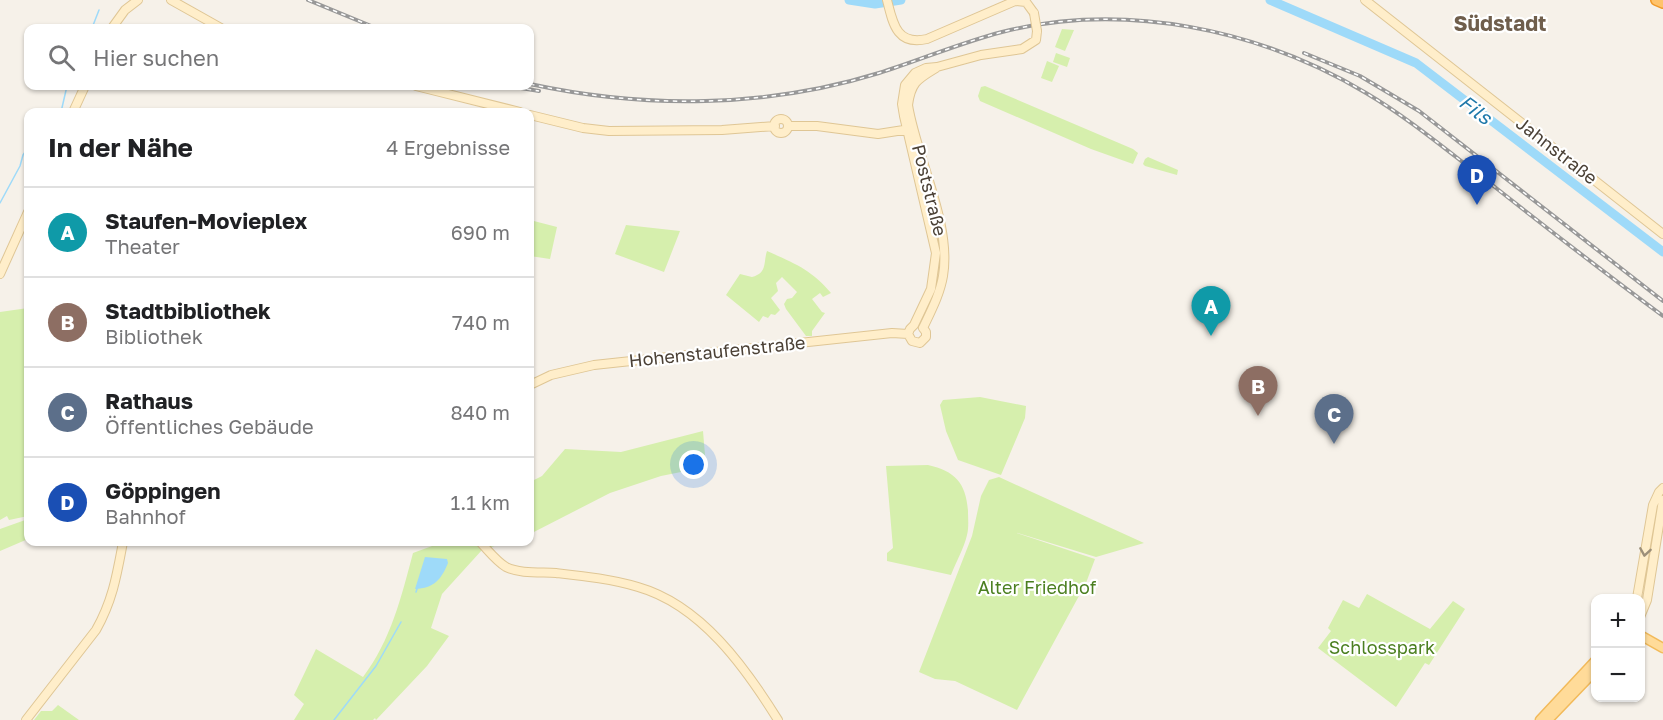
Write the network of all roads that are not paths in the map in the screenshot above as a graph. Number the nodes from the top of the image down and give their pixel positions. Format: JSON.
{"nodes":[{"id":1,"x":137,"y":0,"type":"edge"},
{"id":2,"x":171,"y":0,"type":"edge"},
{"id":3,"x":887,"y":0,"type":"edge"},
{"id":4,"x":1365,"y":0,"type":"edge"},
{"id":5,"x":1656,"y":0,"type":"edge"},
{"id":6,"x":1663,"y":3,"type":"edge"},
{"id":7,"x":115,"y":24,"type":"edge"},
{"id":8,"x":213,"y":24,"type":"edge"},
{"id":9,"x":83,"y":90,"type":"edge"},
{"id":10,"x":432,"y":90,"type":"edge"},
{"id":11,"x":75,"y":108,"type":"edge"},
{"id":12,"x":504,"y":108,"type":"edge"},
{"id":13,"x":534,"y":116,"type":"edge"},
{"id":14,"x":911,"y":129,"type":"junction"},
{"id":15,"x":24,"y":221,"type":"edge"},
{"id":16,"x":1663,"y":234,"type":"edge"},
{"id":17,"x":940,"y":253,"type":"junction"},
{"id":18,"x":0,"y":274,"type":"edge"},
{"id":19,"x":914,"y":325,"type":"junction"},
{"id":20,"x":923,"y":327,"type":"junction"},
{"id":21,"x":908,"y":334,"type":"junction"},
{"id":22,"x":534,"y":383,"type":"edge"},
{"id":23,"x":1663,"y":488,"type":"edge"},
{"id":24,"x":1659,"y":504,"type":"edge"},
{"id":25,"x":122,"y":546,"type":"edge"},
{"id":26,"x":484,"y":546,"type":"edge"},
{"id":27,"x":1638,"y":594,"type":"edge"},
{"id":28,"x":1645,"y":606,"type":"edge"},
{"id":29,"x":1645,"y":633,"type":"edge"},
{"id":30,"x":1645,"y":637,"type":"edge"},
{"id":31,"x":1663,"y":641,"type":"edge"},
{"id":32,"x":1663,"y":648,"type":"edge"},
{"id":33,"x":1591,"y":665,"type":"edge"},
{"id":34,"x":1591,"y":675,"type":"edge"},
{"id":35,"x":26,"y":720,"type":"edge"},
{"id":36,"x":778,"y":720,"type":"edge"},
{"id":37,"x":1540,"y":720,"type":"edge"},
{"id":38,"x":1548,"y":720,"type":"edge"}],
"edges":[{"from":1,"to":7,"type":"main road"},
{"from":2,"to":8,"type":"main road"},
{"from":3,"to":14,"type":"main road","name":"Poststraße","bridge":true},
{"from":4,"to":16,"type":"main road","name":"Jahnstraße"},
{"from":5,"to":6,"type":"highway"},
{"from":9,"to":11,"type":"main road"},
{"from":10,"to":12,"type":"main road"},
{"from":13,"to":14,"type":"main road"},
{"from":14,"to":17,"type":"main road","name":"Poststraße"},
{"from":15,"to":18,"type":"main road"},
{"from":17,"to":19,"type":"main road"},
{"from":17,"to":20,"type":"main road"},
{"from":19,"to":20,"type":"main road"},
{"from":19,"to":21,"type":"main road"},
{"from":20,"to":21,"type":"main road"},
{"from":21,"to":22,"type":"main road","name":"Hohenstaufenstraße"},
{"from":23,"to":24,"type":"main road"},
{"from":24,"to":27,"type":"main road","one_way":true},
{"from":24,"to":28,"type":"main road"},
{"from":25,"to":35,"type":"main road"},
{"from":26,"to":36,"type":"main road"},
{"from":29,"to":31,"type":"main road"},
{"from":30,"to":32,"type":"main road"},
{"from":33,"to":37,"type":"main road"},
{"from":34,"to":38,"type":"main road"}]}
